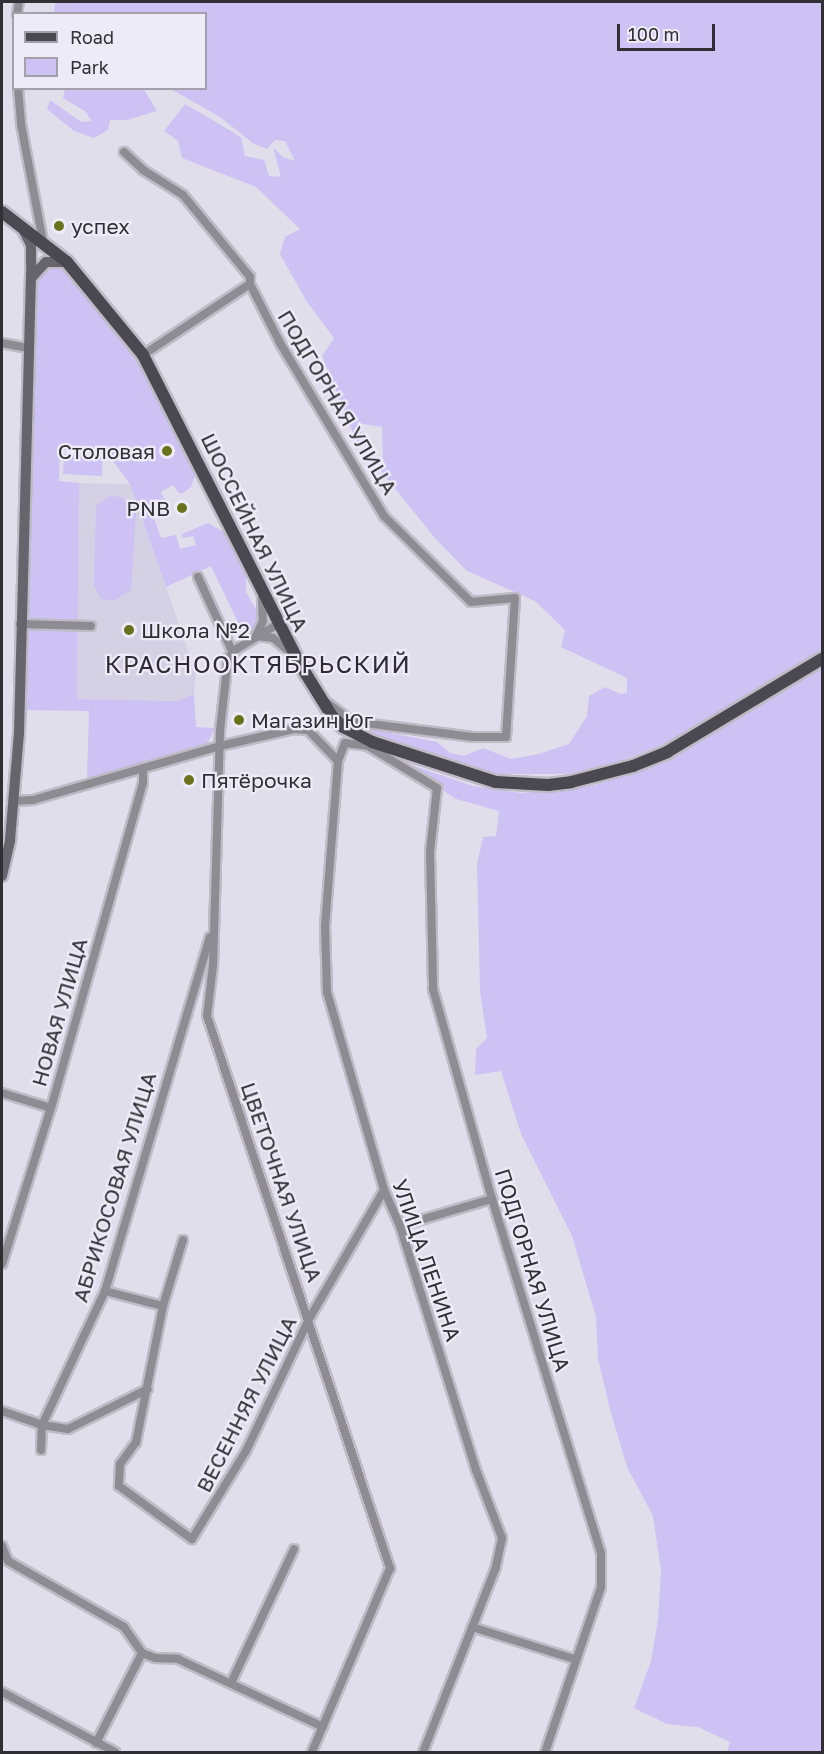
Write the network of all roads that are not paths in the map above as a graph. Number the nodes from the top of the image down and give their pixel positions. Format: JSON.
{"nodes":[{"id":1,"x":18,"y":90,"type":"edge"},
{"id":2,"x":124,"y":152,"type":"dead end"},
{"id":3,"x":2,"y":212,"type":"edge"},
{"id":4,"x":20,"y":224,"type":"junction"},
{"id":5,"x":43,"y":241,"type":"junction"},
{"id":6,"x":67,"y":262,"type":"junction"},
{"id":7,"x":31,"y":278,"type":"junction"},
{"id":8,"x":250,"y":284,"type":"junction"},
{"id":9,"x":2,"y":343,"type":"edge"},
{"id":10,"x":28,"y":348,"type":"junction"},
{"id":11,"x":143,"y":355,"type":"junction"},
{"id":12,"x":198,"y":578,"type":"dead end"},
{"id":13,"x":261,"y":590,"type":"junction"},
{"id":14,"x":20,"y":624,"type":"junction"},
{"id":15,"x":278,"y":624,"type":"junction"},
{"id":16,"x":91,"y":626,"type":"dead end"},
{"id":17,"x":256,"y":636,"type":"junction"},
{"id":18,"x":233,"y":653,"type":"junction"},
{"id":19,"x":822,"y":659,"type":"edge"},
{"id":20,"x":298,"y":661,"type":"junction"},
{"id":21,"x":321,"y":699,"type":"junction"},
{"id":22,"x":220,"y":746,"type":"junction"},
{"id":23,"x":338,"y":761,"type":"junction"},
{"id":24,"x":143,"y":768,"type":"junction"},
{"id":25,"x":14,"y":801,"type":"junction"},
{"id":26,"x":6,"y":840,"type":"edge"},
{"id":27,"x":2,"y":876,"type":"edge"},
{"id":28,"x":213,"y":930,"type":"junction"},
{"id":29,"x":2,"y":1092,"type":"edge"},
{"id":30,"x":51,"y":1108,"type":"junction"},
{"id":31,"x":384,"y":1190,"type":"junction"},
{"id":32,"x":492,"y":1199,"type":"junction"},
{"id":33,"x":400,"y":1226,"type":"junction"},
{"id":34,"x":183,"y":1240,"type":"dead end"},
{"id":35,"x":2,"y":1264,"type":"edge"},
{"id":36,"x":105,"y":1291,"type":"junction"},
{"id":37,"x":163,"y":1306,"type":"junction"},
{"id":38,"x":309,"y":1319,"type":"junction"},
{"id":39,"x":148,"y":1389,"type":"junction"},
{"id":40,"x":2,"y":1411,"type":"edge"},
{"id":41,"x":42,"y":1425,"type":"junction"},
{"id":42,"x":40,"y":1450,"type":"dead end"},
{"id":43,"x":2,"y":1546,"type":"edge"},
{"id":44,"x":294,"y":1549,"type":"dead end"},
{"id":45,"x":472,"y":1627,"type":"junction"},
{"id":46,"x":142,"y":1653,"type":"junction"},
{"id":47,"x":574,"y":1659,"type":"junction"},
{"id":48,"x":231,"y":1683,"type":"junction"},
{"id":49,"x":2,"y":1692,"type":"edge"},
{"id":50,"x":323,"y":1727,"type":"junction"},
{"id":51,"x":96,"y":1743,"type":"junction"},
{"id":52,"x":115,"y":1752,"type":"edge"},
{"id":53,"x":312,"y":1752,"type":"edge"},
{"id":54,"x":423,"y":1752,"type":"edge"},
{"id":55,"x":545,"y":1752,"type":"edge"}],
"edges":[{"from":1,"to":5,"type":"street"},
{"from":2,"to":8,"type":"street","name":"ПОДГОРНАЯ УЛИЦА"},
{"from":3,"to":4,"type":"main road","name":"ШОССЕЙНАЯ УЛИЦА"},
{"from":4,"to":5,"type":"main road","name":"ШОССЕЙНАЯ УЛИЦА"},
{"from":4,"to":7,"type":"main road"},
{"from":5,"to":6,"type":"main road","name":"ШОССЕЙНАЯ УЛИЦА"},
{"from":5,"to":7,"type":"main road"},
{"from":6,"to":7,"type":"main road"},
{"from":6,"to":11,"type":"main road","name":"ШОССЕЙНАЯ УЛИЦА"},
{"from":7,"to":10,"type":"main road"},
{"from":8,"to":11,"type":"street"},
{"from":8,"to":21,"type":"street","name":"ПОДГОРНАЯ УЛИЦА"},
{"from":9,"to":10,"type":"street"},
{"from":10,"to":14,"type":"main road"},
{"from":11,"to":13,"type":"main road","name":"ШОССЕЙНАЯ УЛИЦА"},
{"from":12,"to":18,"type":"street"},
{"from":13,"to":15,"type":"main road","name":"ШОССЕЙНАЯ УЛИЦА"},
{"from":13,"to":17,"type":"street"},
{"from":14,"to":16,"type":"street"},
{"from":14,"to":25,"type":"main road"},
{"from":15,"to":17,"type":"street"},
{"from":15,"to":20,"type":"main road","name":"ШОССЕЙНАЯ УЛИЦА"},
{"from":17,"to":18,"type":"street"},
{"from":17,"to":20,"type":"street"},
{"from":18,"to":22,"type":"street","name":"ЦВЕТОЧНАЯ УЛИЦА"},
{"from":19,"to":21,"type":"main road","name":"ШОССЕЙНАЯ УЛИЦА"},
{"from":20,"to":21,"type":"main road","name":"ШОССЕЙНАЯ УЛИЦА"},
{"from":22,"to":23,"type":"street"},
{"from":22,"to":24,"type":"street"},
{"from":22,"to":28,"type":"street","name":"ЦВЕТОЧНАЯ УЛИЦА"},
{"from":23,"to":31,"type":"street","name":"УЛИЦА ЛЕНИНА"},
{"from":23,"to":32,"type":"street","name":"ПОДГОРНАЯ УЛИЦА"},
{"from":24,"to":25,"type":"street"},
{"from":24,"to":30,"type":"street","name":"НОВАЯ УЛИЦА"},
{"from":25,"to":26,"type":"main road"},
{"from":26,"to":27,"type":"main road"},
{"from":28,"to":36,"type":"street","name":"АБРИКОСОВАЯ УЛИЦА"},
{"from":28,"to":38,"type":"street","name":"ЦВЕТОЧНАЯ УЛИЦА"},
{"from":29,"to":30,"type":"street"},
{"from":30,"to":35,"type":"street","name":"НОВАЯ УЛИЦА"},
{"from":31,"to":33,"type":"street","name":"УЛИЦА ЛЕНИНА"},
{"from":31,"to":38,"type":"street","name":"ВЕСЕННЯЯ УЛИЦА"},
{"from":32,"to":33,"type":"street"},
{"from":32,"to":47,"type":"street","name":"ПОДГОРНАЯ УЛИЦА"},
{"from":33,"to":45,"type":"street","name":"УЛИЦА ЛЕНИНА"},
{"from":34,"to":37,"type":"street"},
{"from":36,"to":37,"type":"street"},
{"from":36,"to":41,"type":"street","name":"АБРИКОСОВАЯ УЛИЦА"},
{"from":37,"to":39,"type":"street"},
{"from":38,"to":39,"type":"street","name":"ВЕСЕННЯЯ УЛИЦА"},
{"from":38,"to":50,"type":"street","name":"ЦВЕТОЧНАЯ УЛИЦА"},
{"from":39,"to":41,"type":"street"},
{"from":40,"to":41,"type":"street"},
{"from":41,"to":42,"type":"street","name":"АБРИКОСОВАЯ УЛИЦА"},
{"from":43,"to":46,"type":"street"},
{"from":44,"to":48,"type":"street"},
{"from":45,"to":47,"type":"street"},
{"from":45,"to":54,"type":"street","name":"УЛИЦА ЛЕНИНА"},
{"from":46,"to":48,"type":"street"},
{"from":46,"to":51,"type":"street"},
{"from":47,"to":55,"type":"street","name":"ПОДГОРНАЯ УЛИЦА"},
{"from":48,"to":50,"type":"street"},
{"from":49,"to":51,"type":"street"},
{"from":50,"to":53,"type":"street","name":"ЦВЕТОЧНАЯ УЛИЦА"},
{"from":51,"to":52,"type":"street"}]}
